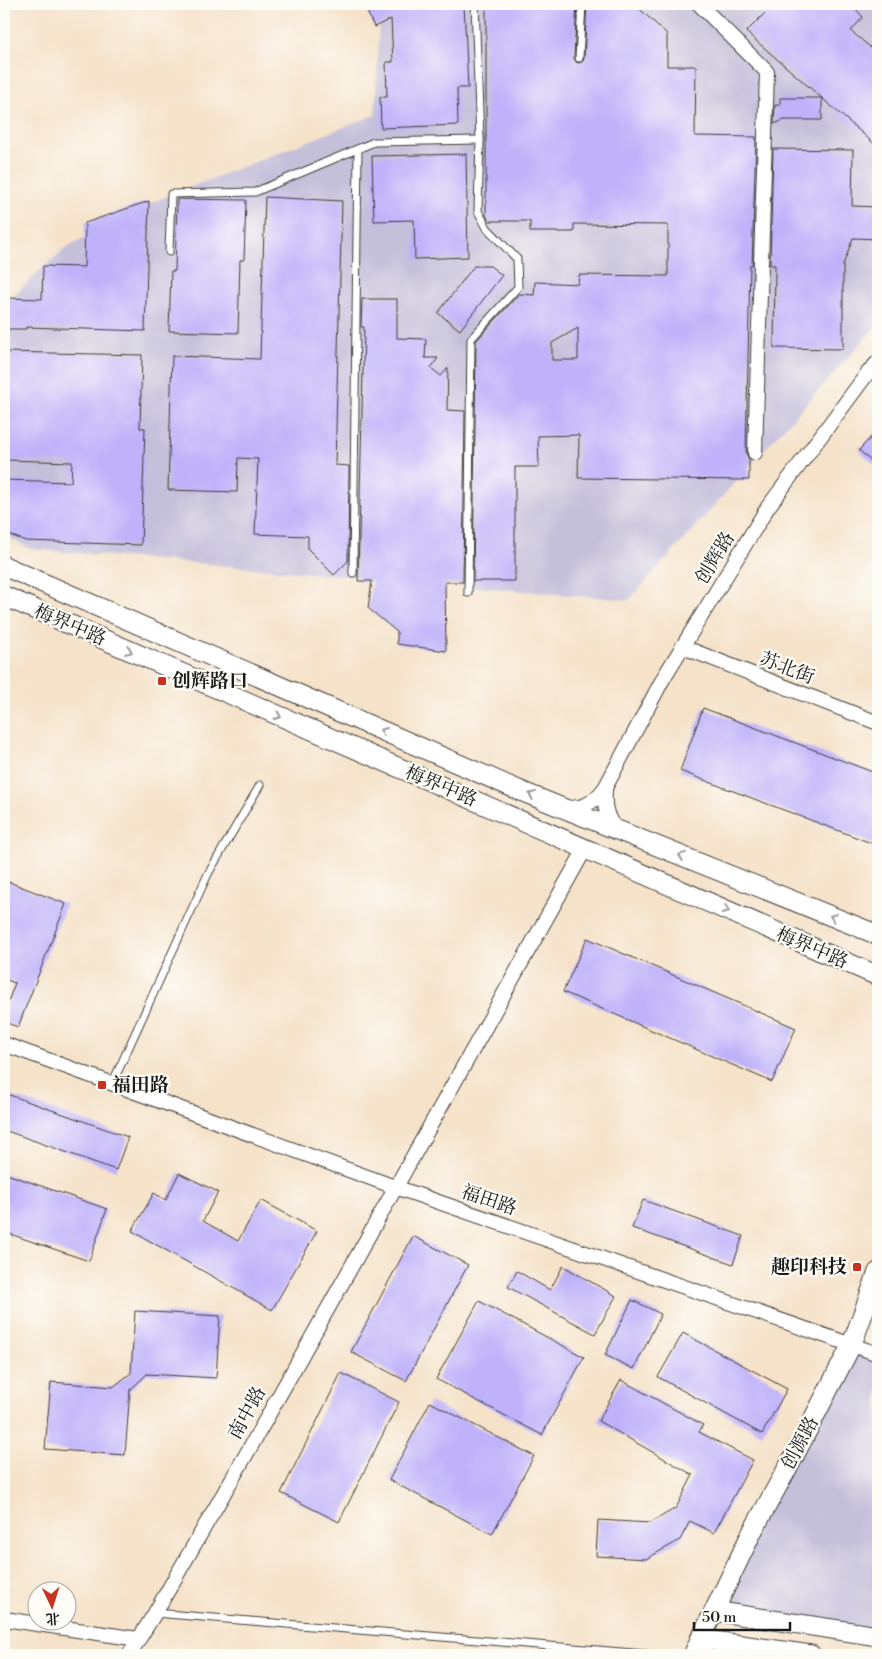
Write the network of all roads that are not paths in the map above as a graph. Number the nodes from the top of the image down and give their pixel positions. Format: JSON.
{"nodes":[{"id":1,"x":475,"y":4,"type":"edge"},
{"id":2,"x":582,"y":4,"type":"edge"},
{"id":3,"x":699,"y":4,"type":"edge"},
{"id":4,"x":579,"y":58,"type":"dead end"},
{"id":5,"x":480,"y":140,"type":"junction"},
{"id":6,"x":358,"y":149,"type":"junction"},
{"id":7,"x":169,"y":252,"type":"dead end"},
{"id":8,"x":878,"y":362,"type":"edge"},
{"id":9,"x":755,"y":453,"type":"dead end"},
{"id":10,"x":4,"y":566,"type":"edge"},
{"id":11,"x":353,"y":573,"type":"dead end"},
{"id":12,"x":468,"y":593,"type":"dead end"},
{"id":13,"x":4,"y":596,"type":"edge"},
{"id":14,"x":683,"y":647,"type":"junction"},
{"id":15,"x":878,"y":723,"type":"edge"},
{"id":16,"x":260,"y":785,"type":"dead end"},
{"id":17,"x":605,"y":788,"type":"junction"},
{"id":18,"x":562,"y":808,"type":"junction"},
{"id":19,"x":616,"y":829,"type":"junction"},
{"id":20,"x":585,"y":849,"type":"junction"},
{"id":21,"x":878,"y":935,"type":"edge"},
{"id":22,"x":878,"y":976,"type":"edge"},
{"id":23,"x":4,"y":1044,"type":"edge"},
{"id":24,"x":112,"y":1084,"type":"junction"},
{"id":25,"x":395,"y":1187,"type":"junction"},
{"id":26,"x":878,"y":1272,"type":"edge"},
{"id":27,"x":852,"y":1344,"type":"junction"},
{"id":28,"x":878,"y":1354,"type":"edge"},
{"id":29,"x":714,"y":1611,"type":"junction"},
{"id":30,"x":155,"y":1613,"type":"junction"},
{"id":31,"x":4,"y":1619,"type":"edge"},
{"id":32,"x":815,"y":1626,"type":"junction"},
{"id":33,"x":878,"y":1636,"type":"edge"},
{"id":34,"x":138,"y":1639,"type":"junction"},
{"id":35,"x":697,"y":1647,"type":"edge"},
{"id":36,"x":128,"y":1655,"type":"edge"},
{"id":37,"x":657,"y":1655,"type":"edge"},
{"id":38,"x":811,"y":1655,"type":"edge"}],
"edges":[{"from":1,"to":5,"type":"lane"},
{"from":2,"to":4,"type":"lane"},
{"from":3,"to":9,"type":"street"},
{"from":5,"to":6,"type":"lane"},
{"from":5,"to":12,"type":"lane"},
{"from":6,"to":7,"type":"lane"},
{"from":6,"to":11,"type":"lane"},
{"from":8,"to":14,"type":"street","name":"创辉路"},
{"from":18,"to":10,"type":"main road","name":"梅界中路","one_way":true},
{"from":13,"to":20,"type":"main road","name":"梅界中路","one_way":true},
{"from":14,"to":15,"type":"street","name":"苏北街"},
{"from":14,"to":17,"type":"street","name":"创辉路"},
{"from":16,"to":24,"type":"lane"},
{"from":17,"to":18,"type":"street"},
{"from":17,"to":19,"type":"street"},
{"from":18,"to":19,"type":"main road","name":"梅界中路"},
{"from":21,"to":19,"type":"main road","name":"梅界中路","one_way":true},
{"from":20,"to":22,"type":"main road","name":"梅界中路","one_way":true},
{"from":20,"to":25,"type":"street","name":"南中路"},
{"from":23,"to":24,"type":"street","name":"福田路"},
{"from":24,"to":25,"type":"street","name":"福田路"},
{"from":25,"to":27,"type":"street","name":"福田路"},
{"from":25,"to":30,"type":"street","name":"南中路"},
{"from":26,"to":27,"type":"main road","name":"创源路"},
{"from":27,"to":28,"type":"street","name":"福田路"},
{"from":27,"to":29,"type":"main road","name":"创源路"},
{"from":29,"to":32,"type":"main road"},
{"from":29,"to":35,"type":"main road","name":"创源路"},
{"from":30,"to":34,"type":"street","name":"南中路"},
{"from":30,"to":37,"type":"lane"},
{"from":31,"to":34,"type":"street"},
{"from":32,"to":33,"type":"main road"},
{"from":32,"to":38,"type":"main road"},
{"from":34,"to":36,"type":"street","name":"南中路"},
{"from":35,"to":38,"type":"main road"}]}
